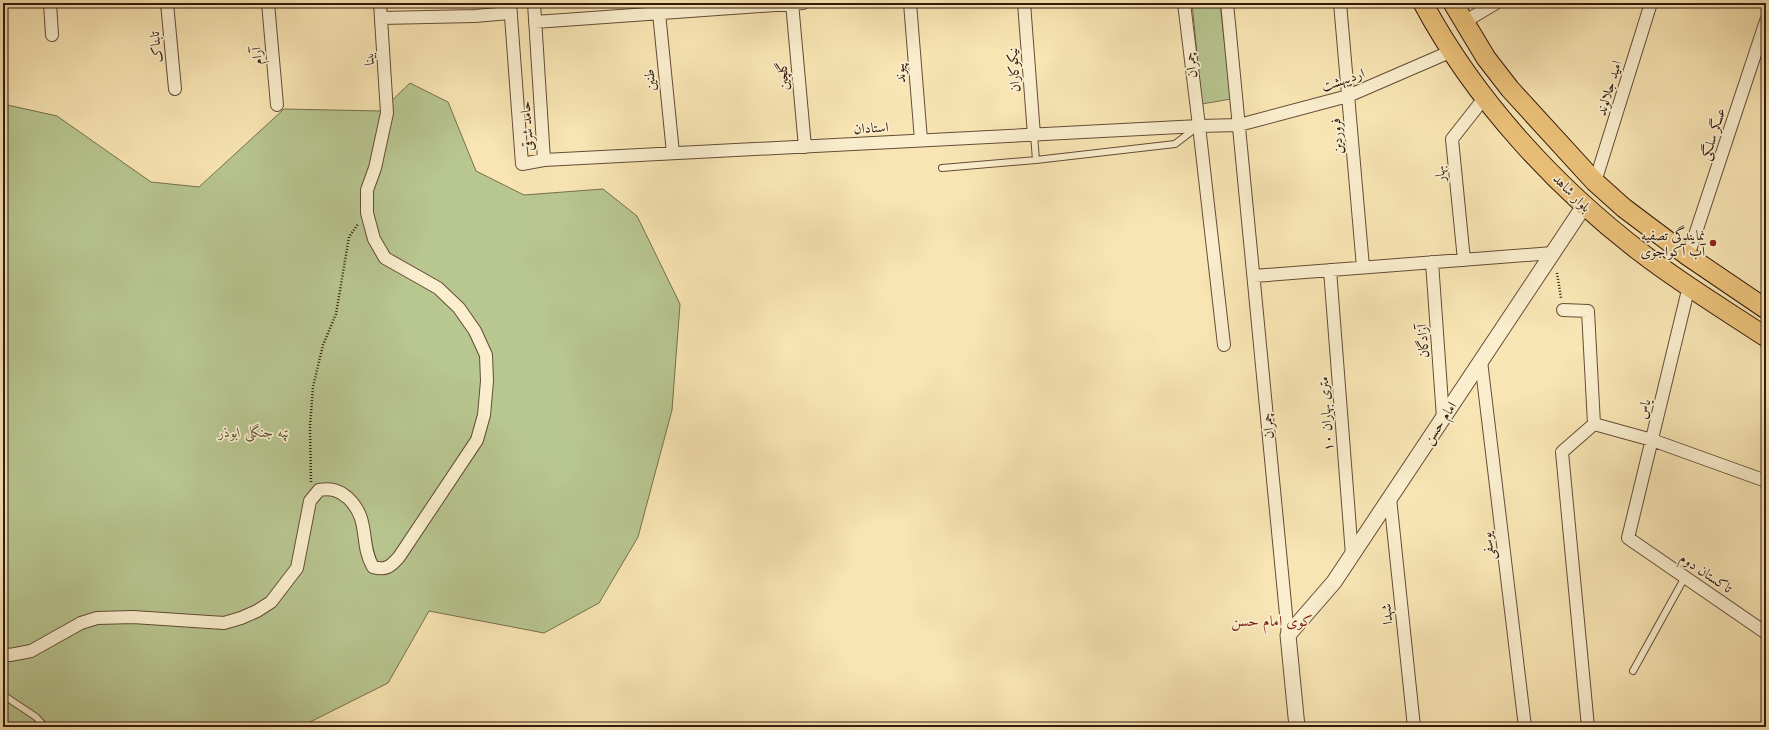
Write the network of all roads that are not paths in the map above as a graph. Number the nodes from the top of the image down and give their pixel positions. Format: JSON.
{"nodes":[{"id":1,"x":50,"y":3,"type":"edge"},
{"id":2,"x":167,"y":3,"type":"edge"},
{"id":3,"x":268,"y":3,"type":"edge"},
{"id":4,"x":380,"y":3,"type":"edge"},
{"id":5,"x":534,"y":3,"type":"edge"},
{"id":6,"x":795,"y":3,"type":"edge"},
{"id":7,"x":910,"y":3,"type":"edge"},
{"id":8,"x":1024,"y":3,"type":"edge"},
{"id":9,"x":1184,"y":3,"type":"edge"},
{"id":10,"x":1227,"y":3,"type":"edge"},
{"id":11,"x":1340,"y":3,"type":"edge"},
{"id":12,"x":1423,"y":3,"type":"edge"},
{"id":13,"x":1453,"y":3,"type":"edge"},
{"id":14,"x":1496,"y":3,"type":"edge"},
{"id":15,"x":1651,"y":3,"type":"edge"},
{"id":16,"x":510,"y":8,"type":"edge"},
{"id":17,"x":658,"y":8,"type":"edge"},
{"id":18,"x":381,"y":18,"type":"junction"},
{"id":19,"x":1766,"y":21,"type":"edge"},
{"id":20,"x":535,"y":22,"type":"junction"},
{"id":21,"x":1464,"y":22,"type":"junction"},
{"id":22,"x":52,"y":35,"type":"dead end"},
{"id":23,"x":1452,"y":51,"type":"junction"},
{"id":24,"x":175,"y":89,"type":"dead end"},
{"id":25,"x":1348,"y":96,"type":"junction"},
{"id":26,"x":1485,"y":97,"type":"junction"},
{"id":27,"x":277,"y":105,"type":"dead end"},
{"id":28,"x":1239,"y":125,"type":"junction"},
{"id":29,"x":1199,"y":126,"type":"junction"},
{"id":30,"x":1034,"y":134,"type":"junction"},
{"id":31,"x":921,"y":140,"type":"junction"},
{"id":32,"x":804,"y":147,"type":"junction"},
{"id":33,"x":673,"y":153,"type":"junction"},
{"id":34,"x":544,"y":160,"type":"junction"},
{"id":35,"x":1036,"y":160,"type":"junction"},
{"id":36,"x":942,"y":168,"type":"dead end"},
{"id":37,"x":1595,"y":182,"type":"junction"},
{"id":38,"x":1584,"y":206,"type":"junction"},
{"id":39,"x":1553,"y":253,"type":"junction"},
{"id":40,"x":1688,"y":256,"type":"junction"},
{"id":41,"x":1464,"y":260,"type":"junction"},
{"id":42,"x":1432,"y":262,"type":"junction"},
{"id":43,"x":1363,"y":267,"type":"junction"},
{"id":44,"x":1330,"y":270,"type":"junction"},
{"id":45,"x":1254,"y":276,"type":"junction"},
{"id":46,"x":1689,"y":286,"type":"junction"},
{"id":47,"x":1766,"y":308,"type":"edge"},
{"id":48,"x":1564,"y":310,"type":"road end"},
{"id":49,"x":1766,"y":337,"type":"edge"},
{"id":50,"x":1224,"y":345,"type":"dead end"},
{"id":51,"x":1481,"y":361,"type":"junction"},
{"id":52,"x":1443,"y":418,"type":"junction"},
{"id":53,"x":1594,"y":424,"type":"junction"},
{"id":54,"x":1652,"y":440,"type":"junction"},
{"id":55,"x":1766,"y":481,"type":"edge"},
{"id":56,"x":1390,"y":498,"type":"junction"},
{"id":57,"x":1628,"y":538,"type":"joint"},
{"id":58,"x":1352,"y":555,"type":"junction"},
{"id":59,"x":1685,"y":577,"type":"junction"},
{"id":60,"x":1766,"y":633,"type":"edge"},
{"id":61,"x":1288,"y":635,"type":"junction"},
{"id":62,"x":3,"y":654,"type":"edge"},
{"id":63,"x":1633,"y":671,"type":"dead end"},
{"id":64,"x":3,"y":695,"type":"edge"},
{"id":65,"x":45,"y":727,"type":"edge"},
{"id":66,"x":1297,"y":727,"type":"edge"},
{"id":67,"x":1414,"y":727,"type":"edge"},
{"id":68,"x":1525,"y":727,"type":"edge"},
{"id":69,"x":1588,"y":727,"type":"edge"}],
"edges":[{"from":1,"to":22,"type":"street"},
{"from":2,"to":24,"type":"street","name":"تابناک"},
{"from":3,"to":27,"type":"street","name":"آرام"},
{"from":4,"to":18,"type":"street","name":"بینا"},
{"from":5,"to":20,"type":"street","name":"حامد شرقی"},
{"from":6,"to":17,"type":"street"},
{"from":6,"to":32,"type":"street","name":"گلچین"},
{"from":7,"to":31,"type":"street","name":"پیوند"},
{"from":8,"to":30,"type":"street","name":"نیکوکاران"},
{"from":9,"to":29,"type":"street","name":"چمران"},
{"from":10,"to":28,"type":"street","name":"چمران"},
{"from":11,"to":25,"type":"street","name":"فروردین"},
{"from":12,"to":23,"type":"main road","name":"بلوار شاهد"},
{"from":13,"to":21,"type":"main road","name":"بلوار شاهد"},
{"from":14,"to":21,"type":"street"},
{"from":15,"to":37,"type":"street","name":"امید جلالوند"},
{"from":16,"to":18,"type":"street"},
{"from":16,"to":34,"type":"street","name":"حامد شرقی"},
{"from":17,"to":20,"type":"street"},
{"from":17,"to":33,"type":"street","name":"طنین"},
{"from":18,"to":62,"type":"street","name":"بینا"},
{"from":19,"to":40,"type":"street","name":"عسگر سلگی"},
{"from":20,"to":34,"type":"street","name":"حامد شرقی"},
{"from":21,"to":37,"type":"main road","name":"بلوار شاهد"},
{"from":23,"to":25,"type":"street","name":"اردیبهشت"},
{"from":23,"to":26,"type":"main road","name":"بلوار شاهد"},
{"from":25,"to":28,"type":"street","name":"اردیبهشت"},
{"from":25,"to":43,"type":"street","name":"فروردین"},
{"from":26,"to":38,"type":"main road","name":"بلوار شاهد"},
{"from":26,"to":41,"type":"street","name":"بهار"},
{"from":28,"to":29,"type":"street"},
{"from":28,"to":45,"type":"street","name":"چمران"},
{"from":29,"to":30,"type":"street","name":"استادان"},
{"from":29,"to":35,"type":"lane"},
{"from":29,"to":50,"type":"street","name":"چمران"},
{"from":30,"to":31,"type":"street","name":"استادان"},
{"from":30,"to":35,"type":"lane"},
{"from":31,"to":32,"type":"street","name":"استادان"},
{"from":32,"to":33,"type":"street","name":"استادان"},
{"from":33,"to":34,"type":"street","name":"استادان"},
{"from":35,"to":36,"type":"lane"},
{"from":37,"to":40,"type":"main road","name":"بلوار شاهد"},
{"from":38,"to":39,"type":"street","name":"امام حسن"},
{"from":38,"to":46,"type":"main road","name":"بلوار شاهد"},
{"from":39,"to":41,"type":"street"},
{"from":39,"to":51,"type":"street","name":"امام حسن"},
{"from":40,"to":47,"type":"main road","name":"بلوار شاهد"},
{"from":41,"to":42,"type":"street"},
{"from":42,"to":43,"type":"street"},
{"from":42,"to":52,"type":"street","name":"آزادگان"},
{"from":43,"to":44,"type":"street"},
{"from":44,"to":45,"type":"street"},
{"from":44,"to":58,"type":"street","name":"۱۰ متری بهاران"},
{"from":45,"to":61,"type":"street","name":"چمران"},
{"from":46,"to":49,"type":"main road","name":"بلوار شاهد"},
{"from":46,"to":54,"type":"street","name":"یاس"},
{"from":48,"to":53,"type":"street"},
{"from":51,"to":52,"type":"street","name":"امام حسن"},
{"from":51,"to":68,"type":"street","name":"یوسفی"},
{"from":52,"to":56,"type":"street","name":"امام حسن"},
{"from":53,"to":54,"type":"street"},
{"from":53,"to":69,"type":"street"},
{"from":54,"to":55,"type":"street"},
{"from":54,"to":57,"type":"street","name":"یاس"},
{"from":56,"to":58,"type":"street","name":"امام حسن"},
{"from":56,"to":67,"type":"street","name":"شهدا"},
{"from":57,"to":59,"type":"street","name":"تاکستان دوم"},
{"from":58,"to":61,"type":"street","name":"امام حسن"},
{"from":59,"to":60,"type":"street","name":"تاکستان دوم"},
{"from":59,"to":63,"type":"lane"},
{"from":61,"to":66,"type":"street","name":"چمران"},
{"from":64,"to":65,"type":"lane"}]}
